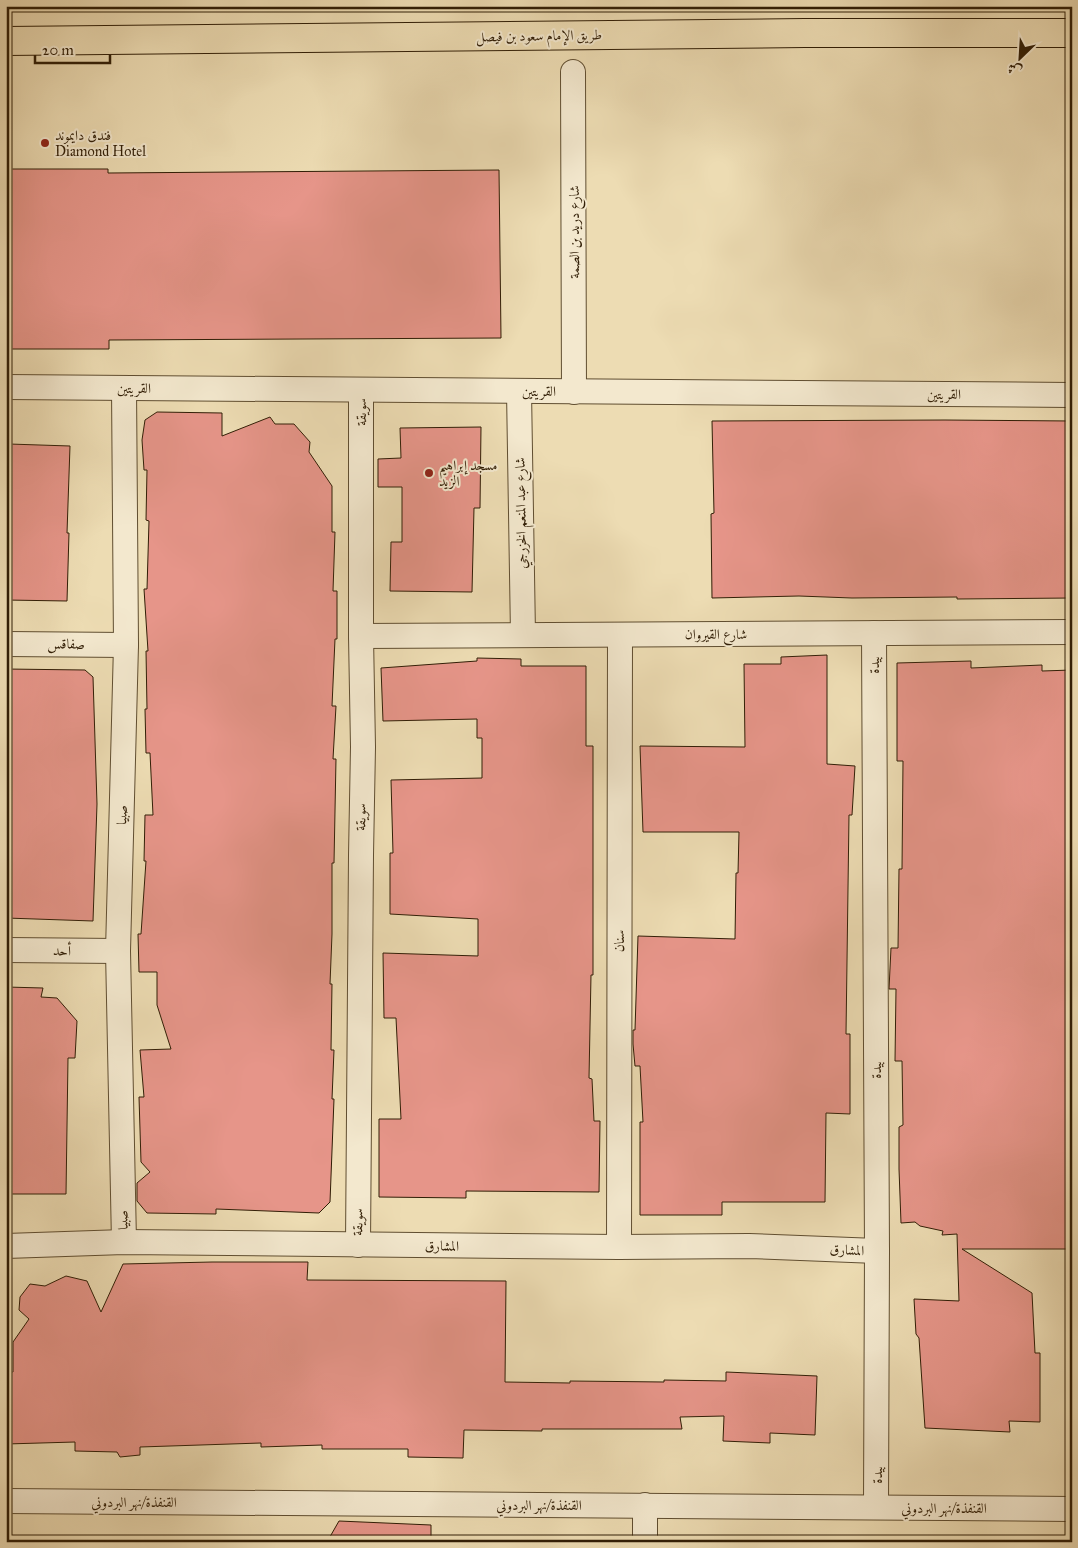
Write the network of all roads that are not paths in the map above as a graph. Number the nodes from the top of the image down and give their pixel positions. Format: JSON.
{"nodes":[{"id":1,"x":1072,"y":33,"type":"edge"},
{"id":2,"x":6,"y":41,"type":"edge"},
{"id":3,"x":573,"y":72,"type":"dead end"},
{"id":4,"x":6,"y":387,"type":"edge"},
{"id":5,"x":124,"y":388,"type":"junction"},
{"id":6,"x":361,"y":390,"type":"junction"},
{"id":7,"x":519,"y":391,"type":"junction"},
{"id":8,"x":574,"y":392,"type":"junction"},
{"id":9,"x":1072,"y":395,"type":"edge"},
{"id":10,"x":874,"y":632,"type":"junction"},
{"id":11,"x":1072,"y":632,"type":"edge"},
{"id":12,"x":523,"y":635,"type":"junction"},
{"id":13,"x":620,"y":635,"type":"junction"},
{"id":14,"x":361,"y":636,"type":"junction"},
{"id":15,"x":6,"y":644,"type":"edge"},
{"id":16,"x":126,"y":645,"type":"junction"},
{"id":17,"x":6,"y":950,"type":"edge"},
{"id":18,"x":118,"y":952,"type":"junction"},
{"id":19,"x":124,"y":1242,"type":"junction"},
{"id":20,"x":358,"y":1245,"type":"junction"},
{"id":21,"x":6,"y":1246,"type":"edge"},
{"id":22,"x":619,"y":1247,"type":"junction"},
{"id":23,"x":877,"y":1251,"type":"junction"},
{"id":24,"x":6,"y":1501,"type":"edge"},
{"id":25,"x":645,"y":1505,"type":"junction"},
{"id":26,"x":876,"y":1507,"type":"junction"},
{"id":27,"x":1072,"y":1509,"type":"edge"},
{"id":28,"x":646,"y":1542,"type":"edge"}],
"edges":[{"from":1,"to":2,"type":"main road","name":"طريق الإمام سعود بن فيصل"},
{"from":3,"to":8,"type":"street","name":"شارع دريد بن الصمة"},
{"from":4,"to":5,"type":"street","name":"القريتين"},
{"from":5,"to":6,"type":"street","name":"القريتين"},
{"from":5,"to":16,"type":"street","name":"صبيا"},
{"from":6,"to":7,"type":"street","name":"القريتين"},
{"from":6,"to":14,"type":"street","name":"سويقة"},
{"from":7,"to":8,"type":"street","name":"القريتين"},
{"from":7,"to":12,"type":"street","name":"شارع عبد المنعم الخزرجي"},
{"from":8,"to":9,"type":"street","name":"القريتين"},
{"from":10,"to":11,"type":"street","name":"شارع القيروان"},
{"from":10,"to":13,"type":"street","name":"شارع القيروان"},
{"from":10,"to":23,"type":"street","name":"بيدة"},
{"from":12,"to":13,"type":"street","name":"شارع القيروان"},
{"from":12,"to":14,"type":"street","name":"شارع القيروان"},
{"from":13,"to":22,"type":"street","name":"سنان"},
{"from":14,"to":20,"type":"street","name":"سويقة"},
{"from":15,"to":16,"type":"street","name":"صفاقس"},
{"from":16,"to":18,"type":"street","name":"صبيا"},
{"from":17,"to":18,"type":"street","name":"أحد"},
{"from":18,"to":19,"type":"street","name":"صبيا"},
{"from":19,"to":20,"type":"street","name":"المشارق"},
{"from":19,"to":21,"type":"street","name":"المشارق"},
{"from":20,"to":22,"type":"street","name":"المشارق"},
{"from":22,"to":23,"type":"street","name":"المشارق"},
{"from":23,"to":26,"type":"street","name":"بيدة"},
{"from":24,"to":25,"type":"street","name":"القنفذة/نهر البردوني"},
{"from":25,"to":26,"type":"street","name":"القنفذة/نهر البردوني"},
{"from":25,"to":28,"type":"street"},
{"from":26,"to":27,"type":"street","name":"القنفذة/نهر البردوني"}]}
